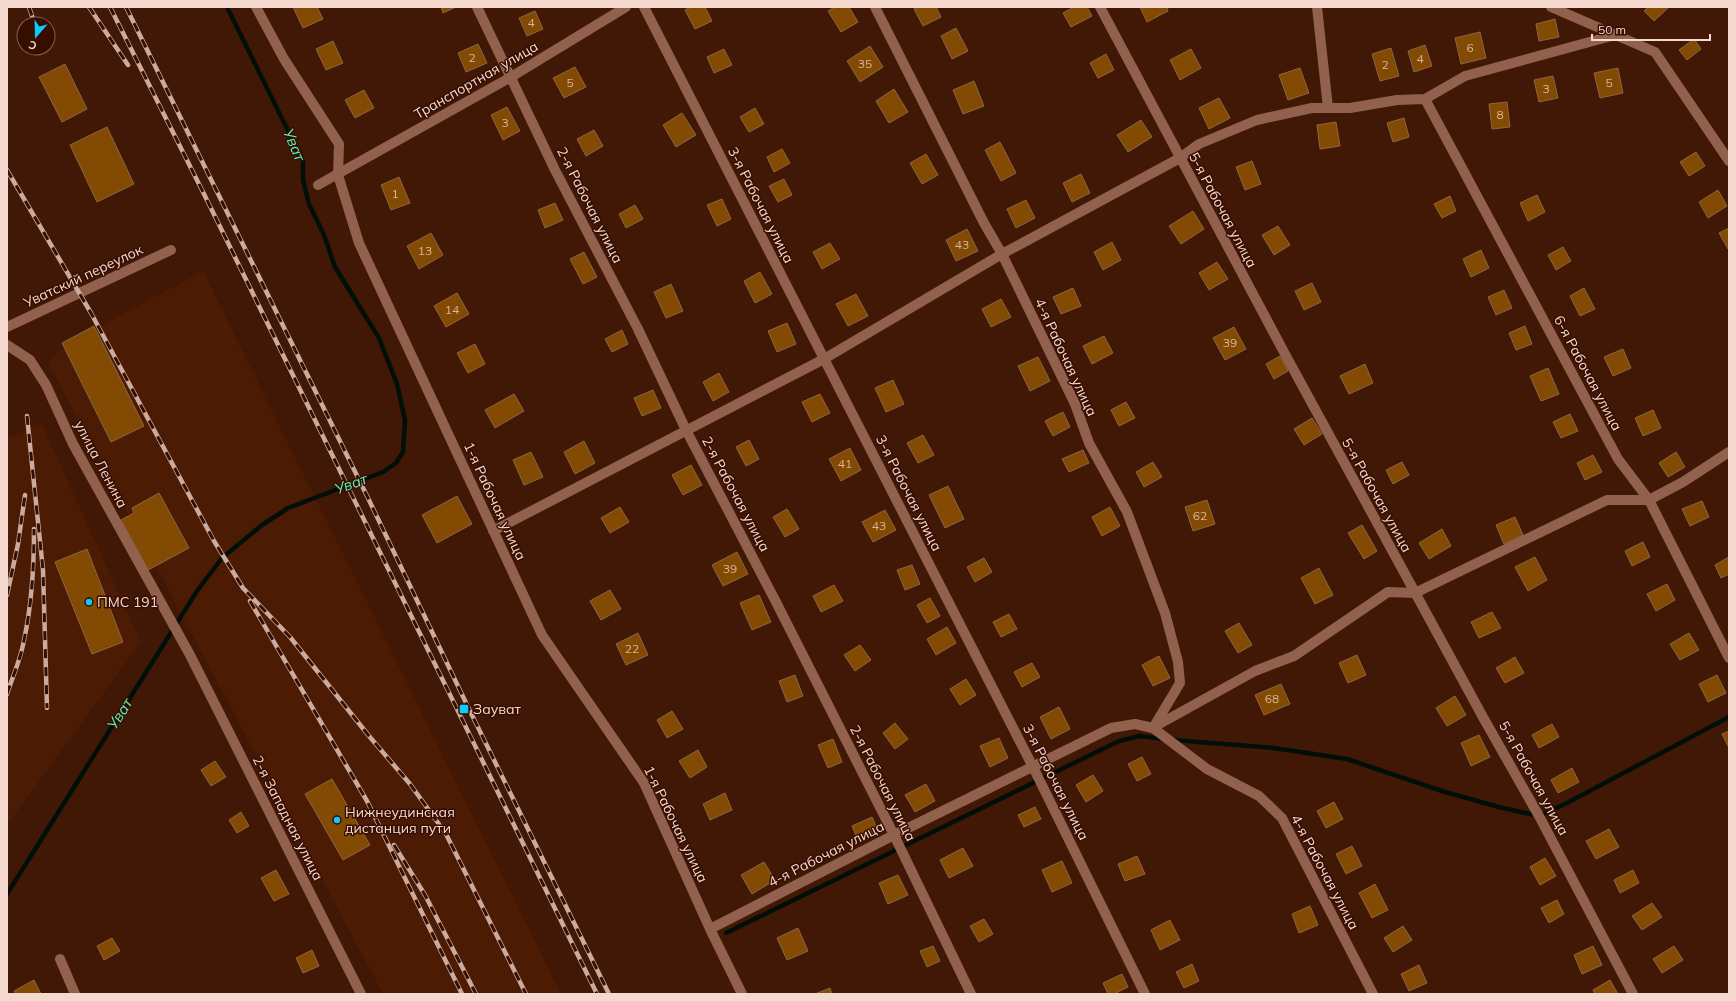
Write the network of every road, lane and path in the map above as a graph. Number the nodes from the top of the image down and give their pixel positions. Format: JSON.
{"nodes":[{"id":1,"x":256,"y":7,"type":"edge"},
{"id":2,"x":477,"y":7,"type":"edge"},
{"id":3,"x":626,"y":7,"type":"edge"},
{"id":4,"x":644,"y":7,"type":"edge"},
{"id":5,"x":875,"y":7,"type":"edge"},
{"id":6,"x":1100,"y":7,"type":"edge"},
{"id":7,"x":1318,"y":7,"type":"edge"},
{"id":8,"x":1551,"y":7,"type":"edge"},
{"id":9,"x":1615,"y":36,"type":"junction"},
{"id":10,"x":511,"y":77,"type":"junction"},
{"id":11,"x":1425,"y":99,"type":"junction"},
{"id":12,"x":1328,"y":108,"type":"junction"},
{"id":13,"x":1180,"y":158,"type":"junction"},
{"id":14,"x":1729,"y":161,"type":"edge"},
{"id":15,"x":338,"y":175,"type":"junction"},
{"id":16,"x":318,"y":185,"type":"dead end"},
{"id":17,"x":171,"y":250,"type":"dead end"},
{"id":18,"x":1002,"y":254,"type":"junction"},
{"id":19,"x":7,"y":327,"type":"edge"},
{"id":20,"x":7,"y":346,"type":"edge"},
{"id":21,"x":824,"y":359,"type":"junction"},
{"id":22,"x":686,"y":430,"type":"junction"},
{"id":23,"x":1729,"y":452,"type":"edge"},
{"id":24,"x":1649,"y":500,"type":"junction"},
{"id":25,"x":493,"y":530,"type":"junction"},
{"id":26,"x":1415,"y":593,"type":"junction"},
{"id":27,"x":190,"y":655,"type":"joint"},
{"id":28,"x":1729,"y":658,"type":"edge"},
{"id":29,"x":1153,"y":728,"type":"junction"},
{"id":30,"x":1033,"y":767,"type":"junction"},
{"id":31,"x":894,"y":836,"type":"junction"},
{"id":32,"x":710,"y":929,"type":"junction"},
{"id":33,"x":60,"y":960,"type":"dead end"},
{"id":34,"x":75,"y":994,"type":"edge"},
{"id":35,"x":361,"y":994,"type":"edge"},
{"id":36,"x":742,"y":994,"type":"edge"},
{"id":37,"x":971,"y":994,"type":"edge"},
{"id":38,"x":1145,"y":994,"type":"edge"},
{"id":39,"x":1373,"y":994,"type":"edge"},
{"id":40,"x":1633,"y":994,"type":"edge"}],
"edges":[{"from":1,"to":15,"type":"street","name":"1-я Рабочая улица"},
{"from":2,"to":10,"type":"street","name":"2-я Рабочая улица"},
{"from":3,"to":10,"type":"street","name":"Транспортная улица"},
{"from":4,"to":21,"type":"street","name":"3-я Рабочая улица"},
{"from":5,"to":18,"type":"street","name":"4-я Рабочая улица"},
{"from":6,"to":13,"type":"street","name":"5-я Рабочая улица"},
{"from":7,"to":12,"type":"street"},
{"from":8,"to":9,"type":"street"},
{"from":9,"to":11,"type":"street"},
{"from":9,"to":14,"type":"street"},
{"from":10,"to":15,"type":"street","name":"Транспортная улица"},
{"from":10,"to":22,"type":"street","name":"2-я Рабочая улица"},
{"from":11,"to":12,"type":"street"},
{"from":11,"to":24,"type":"street","name":"6-я Рабочая улица"},
{"from":12,"to":13,"type":"street"},
{"from":13,"to":18,"type":"street"},
{"from":13,"to":26,"type":"street","name":"5-я Рабочая улица"},
{"from":15,"to":16,"type":"street","name":"Транспортная улица"},
{"from":15,"to":25,"type":"street","name":"1-я Рабочая улица"},
{"from":17,"to":19,"type":"street","name":"Уватский переулок"},
{"from":18,"to":21,"type":"street"},
{"from":18,"to":29,"type":"street","name":"4-я Рабочая улица"},
{"from":20,"to":27,"type":"street","name":"улица Ленина"},
{"from":21,"to":22,"type":"street"},
{"from":21,"to":30,"type":"street","name":"3-я Рабочая улица"},
{"from":22,"to":25,"type":"street"},
{"from":22,"to":31,"type":"street","name":"2-я Рабочая улица"},
{"from":23,"to":24,"type":"street"},
{"from":24,"to":26,"type":"street"},
{"from":24,"to":28,"type":"street","name":"6-я Рабочая улица"},
{"from":25,"to":32,"type":"street","name":"1-я Рабочая улица"},
{"from":26,"to":29,"type":"street"},
{"from":26,"to":40,"type":"street","name":"5-я Рабочая улица"},
{"from":27,"to":35,"type":"street","name":"2-я Западная улица"},
{"from":29,"to":30,"type":"street","name":"4-я Рабочая улица"},
{"from":29,"to":39,"type":"street","name":"4-я Рабочая улица"},
{"from":30,"to":31,"type":"street","name":"4-я Рабочая улица"},
{"from":30,"to":38,"type":"street","name":"3-я Рабочая улица"},
{"from":31,"to":32,"type":"street","name":"4-я Рабочая улица"},
{"from":31,"to":37,"type":"street","name":"2-я Рабочая улица"},
{"from":32,"to":36,"type":"street","name":"1-я Рабочая улица"},
{"from":33,"to":34,"type":"street"}]}
